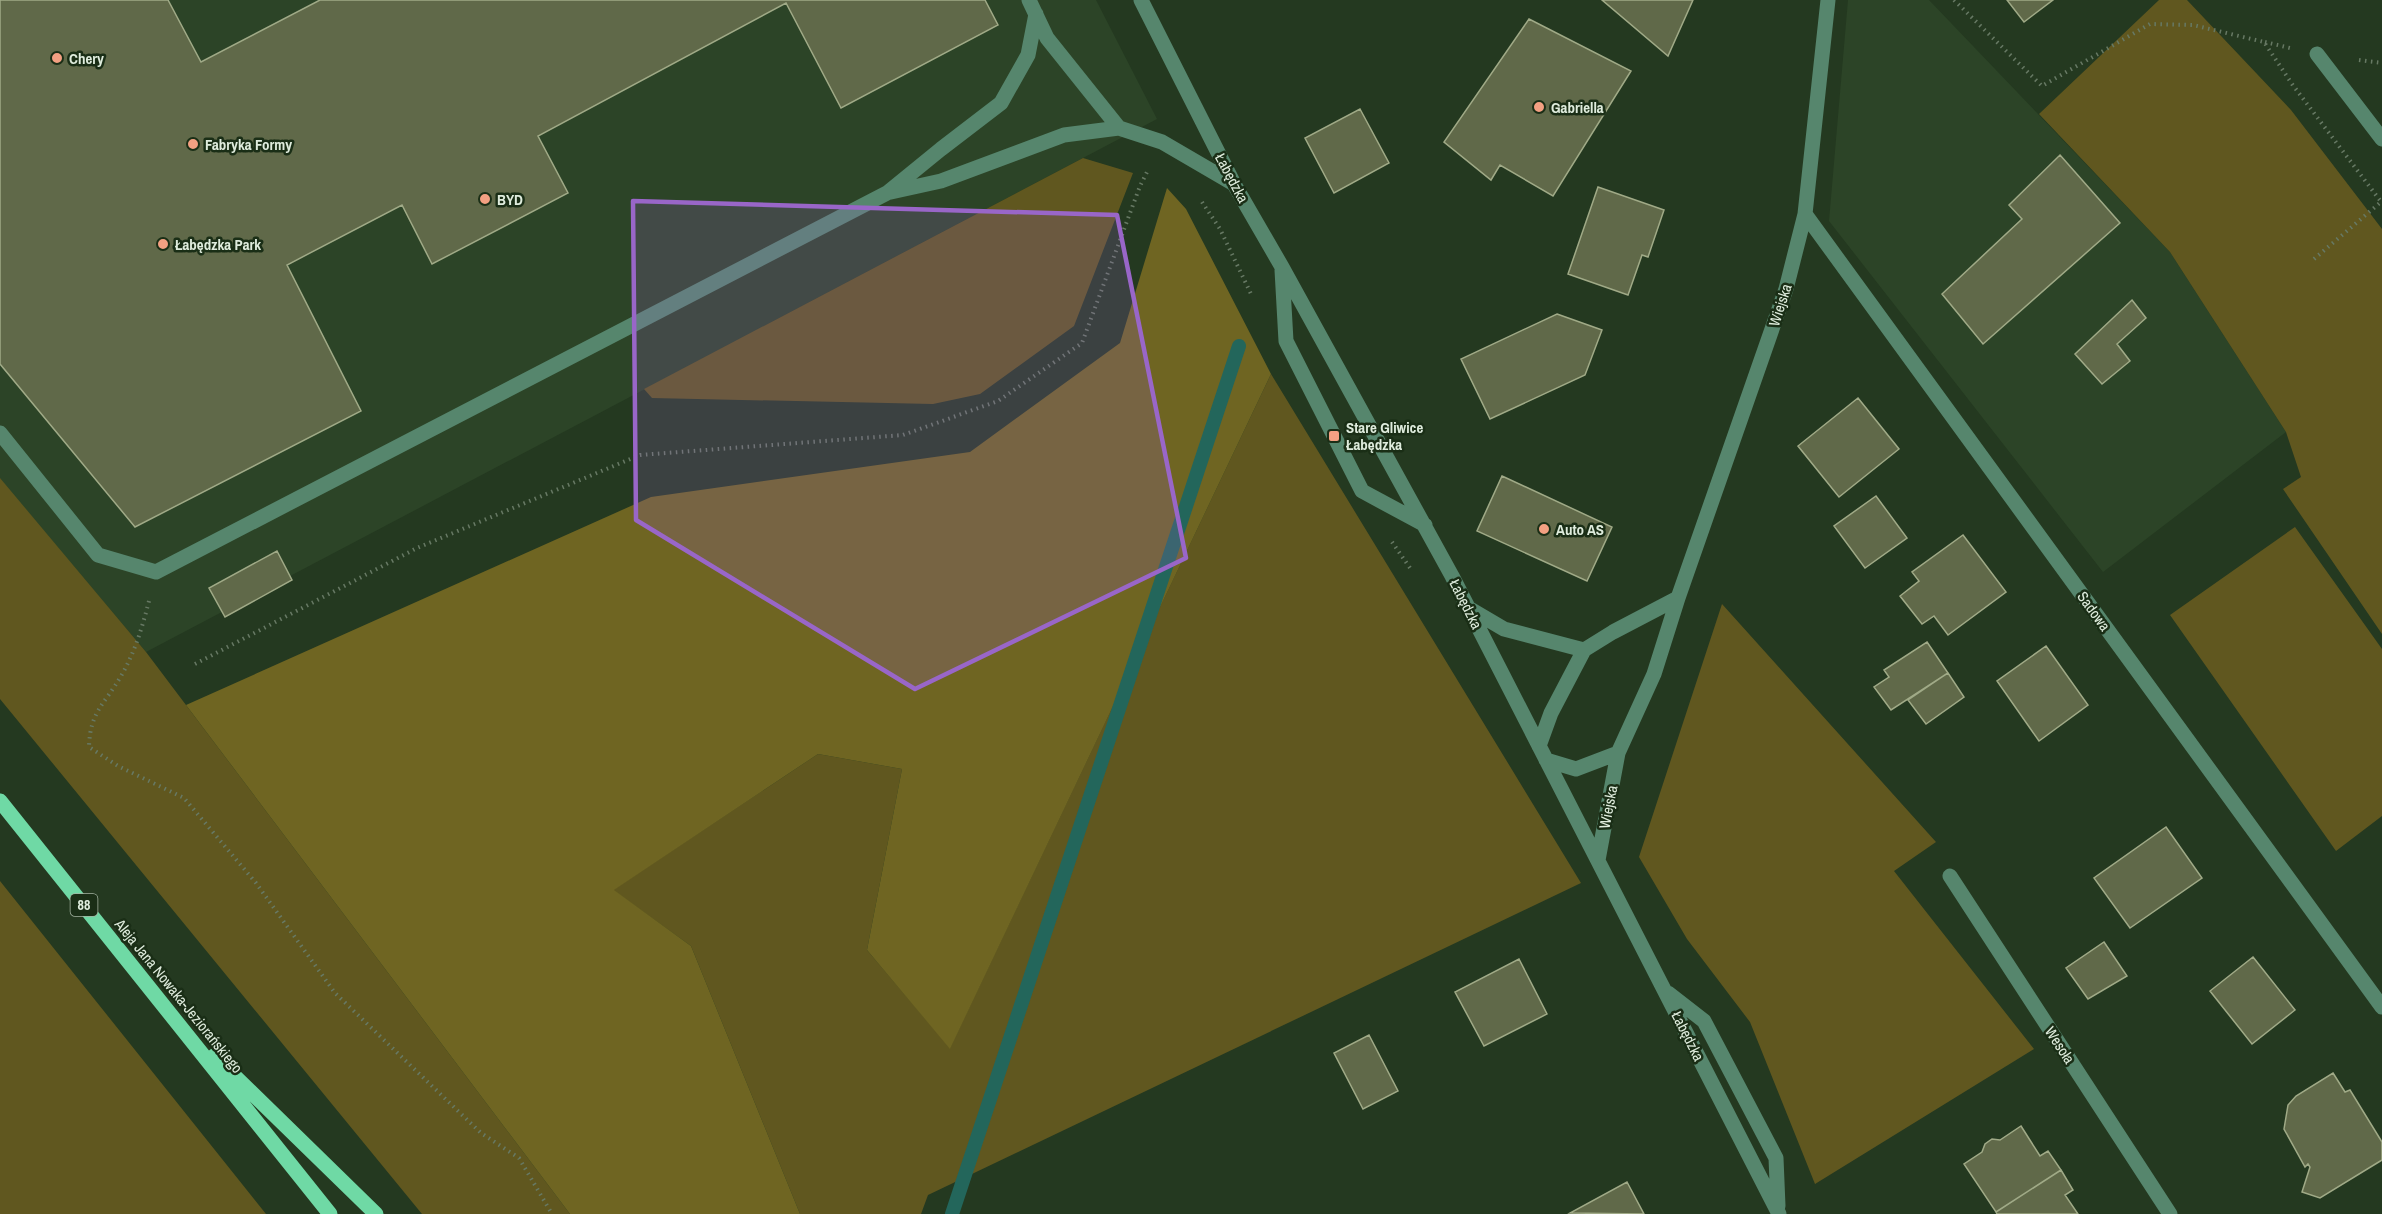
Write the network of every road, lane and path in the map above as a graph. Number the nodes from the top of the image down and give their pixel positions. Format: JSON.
{"nodes":[{"id":1,"x":1029,"y":0,"type":"edge"},
{"id":2,"x":1141,"y":0,"type":"edge"},
{"id":3,"x":1828,"y":0,"type":"edge"},
{"id":4,"x":1954,"y":0,"type":"edge"},
{"id":5,"x":1036,"y":14,"type":"junction"},
{"id":6,"x":2317,"y":54,"type":"dead end"},
{"id":7,"x":1119,"y":128,"type":"junction"},
{"id":8,"x":2382,"y":139,"type":"edge"},
{"id":9,"x":1162,"y":142,"type":"junction"},
{"id":10,"x":1233,"y":184,"type":"junction"},
{"id":11,"x":887,"y":193,"type":"junction"},
{"id":12,"x":2382,"y":203,"type":"edge"},
{"id":13,"x":1805,"y":214,"type":"junction"},
{"id":14,"x":2314,"y":259,"type":"dead end"},
{"id":15,"x":1282,"y":267,"type":"junction"},
{"id":16,"x":0,"y":433,"type":"edge"},
{"id":17,"x":1425,"y":525,"type":"junction"},
{"id":18,"x":156,"y":572,"type":"junction"},
{"id":19,"x":1678,"y":598,"type":"junction"},
{"id":20,"x":1469,"y":608,"type":"junction"},
{"id":21,"x":1584,"y":650,"type":"junction"},
{"id":22,"x":195,"y":664,"type":"dead end"},
{"id":23,"x":1542,"y":753,"type":"junction"},
{"id":24,"x":1618,"y":753,"type":"junction"},
{"id":25,"x":0,"y":801,"type":"edge"},
{"id":26,"x":1598,"y":860,"type":"junction"},
{"id":27,"x":1950,"y":876,"type":"dead end"},
{"id":28,"x":1664,"y":989,"type":"junction"},
{"id":29,"x":2382,"y":1007,"type":"edge"},
{"id":30,"x":167,"y":1010,"type":"junction"},
{"id":31,"x":1779,"y":1213,"type":"edge"},
{"id":32,"x":330,"y":1214,"type":"edge"},
{"id":33,"x":376,"y":1214,"type":"edge"},
{"id":34,"x":552,"y":1214,"type":"edge"},
{"id":35,"x":2170,"y":1214,"type":"edge"}],
"edges":[{"from":1,"to":5,"type":"street"},
{"from":2,"to":10,"type":"street","name":"Łabędzka"},
{"from":3,"to":13,"type":"street","name":"Wiejska"},
{"from":4,"to":12,"type":"path"},
{"from":5,"to":7,"type":"street"},
{"from":5,"to":11,"type":"street"},
{"from":6,"to":8,"type":"street"},
{"from":7,"to":9,"type":"street"},
{"from":7,"to":11,"type":"street"},
{"from":9,"to":10,"type":"street"},
{"from":9,"to":22,"type":"path"},
{"from":10,"to":15,"type":"street","name":"Łabędzka"},
{"from":11,"to":18,"type":"street"},
{"from":12,"to":14,"type":"path"},
{"from":13,"to":19,"type":"street","name":"Wiejska"},
{"from":13,"to":29,"type":"street","name":"Sadowa"},
{"from":15,"to":17,"type":"street","name":"Łabędzka"},
{"from":15,"to":17,"type":"street"},
{"from":16,"to":18,"type":"street"},
{"from":17,"to":20,"type":"street","name":"Łabędzka"},
{"from":18,"to":34,"type":"path"},
{"from":19,"to":21,"type":"street"},
{"from":19,"to":24,"type":"street","name":"Wiejska"},
{"from":20,"to":21,"type":"street"},
{"from":20,"to":23,"type":"street","name":"Łabędzka"},
{"from":21,"to":23,"type":"street"},
{"from":23,"to":24,"type":"street"},
{"from":23,"to":26,"type":"street","name":"Łabędzka"},
{"from":24,"to":26,"type":"street","name":"Wiejska"},
{"from":25,"to":30,"type":"main road","name":"Aleja Jana Nowaka-Jeziorańskiego","number":"88"},
{"from":26,"to":28,"type":"street","name":"Łabędzka"},
{"from":27,"to":35,"type":"street","name":"Wesoła"},
{"from":28,"to":31,"type":"street","name":"Łabędzka"},
{"from":28,"to":31,"type":"street"},
{"from":30,"to":32,"type":"main road","name":"Aleja Jana Nowaka-Jeziorańskiego","number":"88"},
{"from":30,"to":33,"type":"main road"}]}
